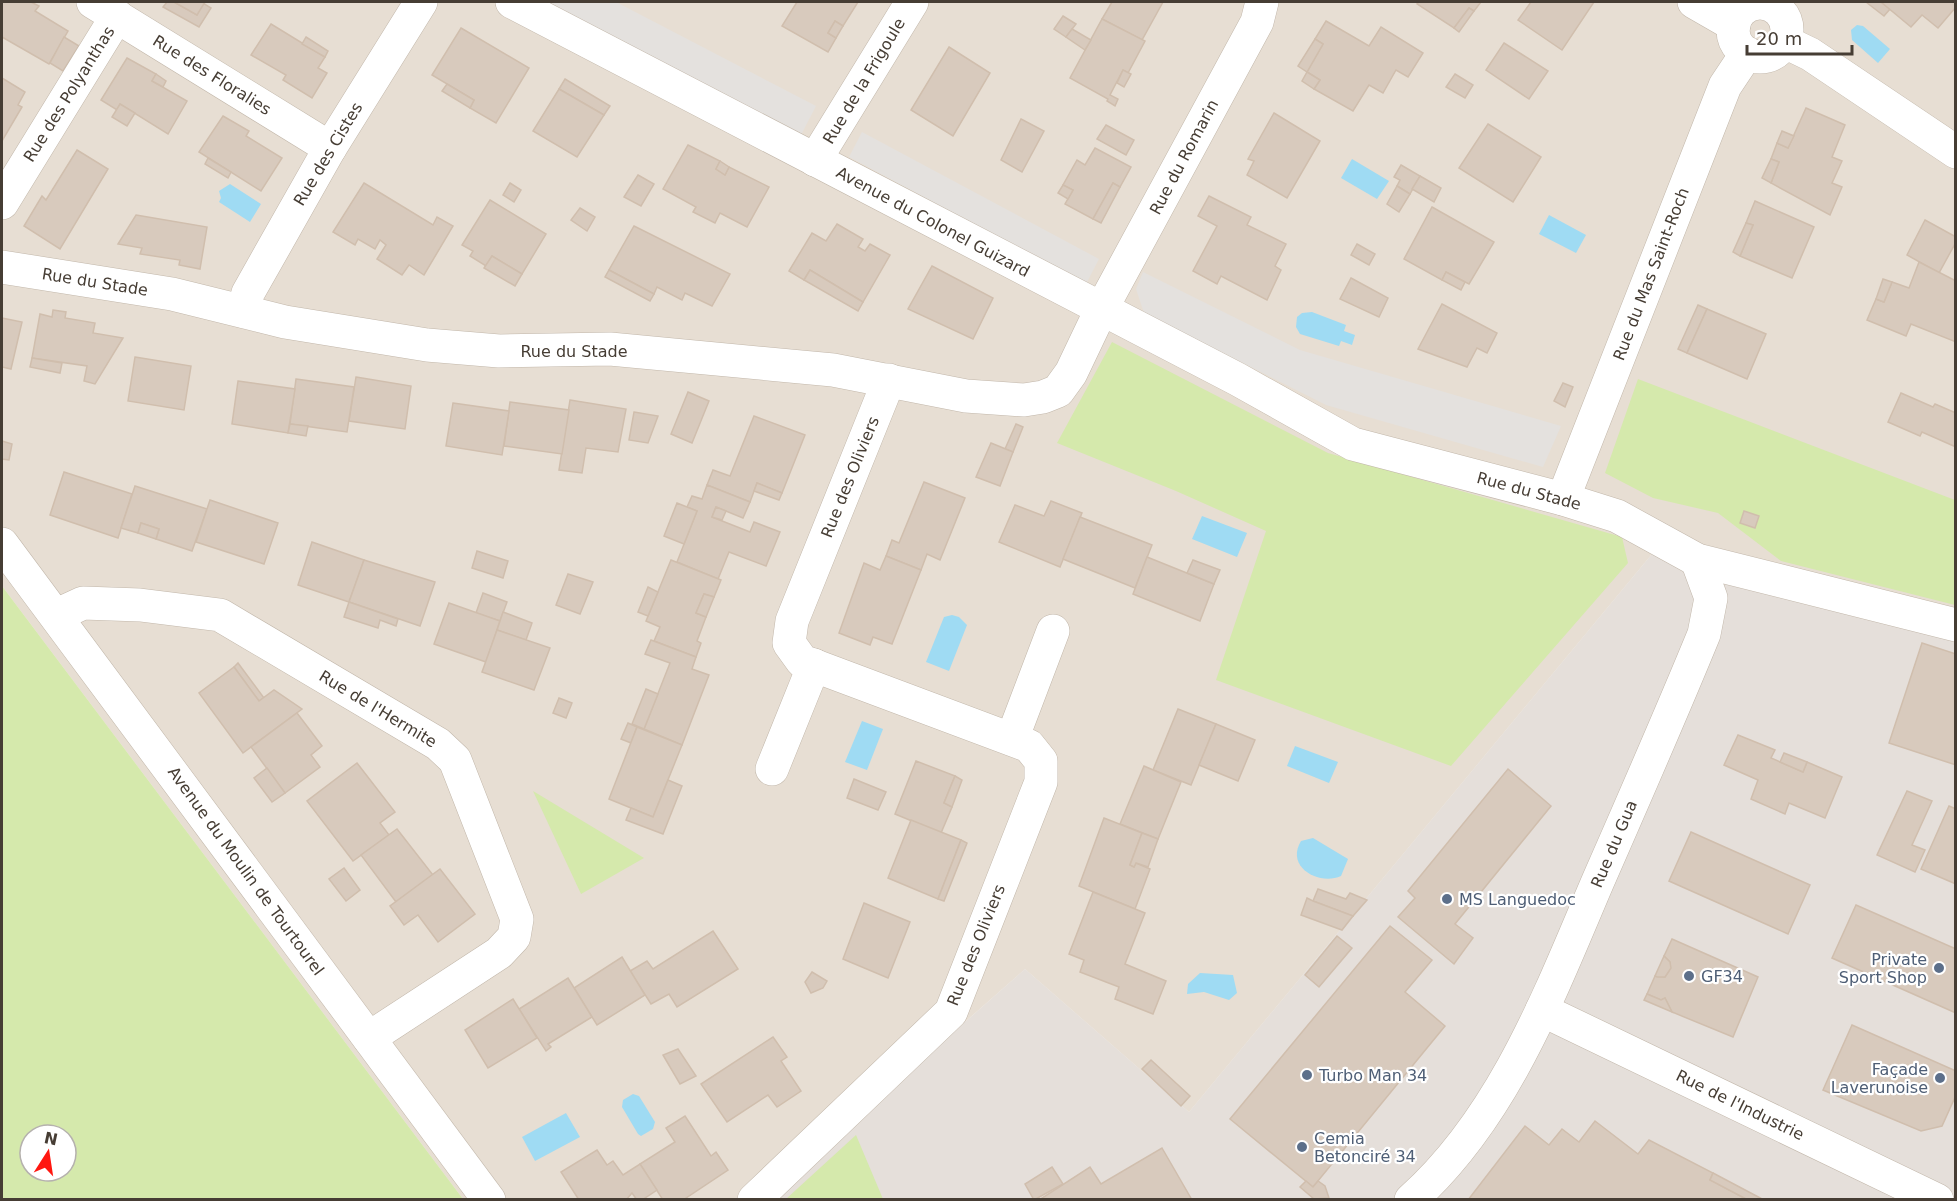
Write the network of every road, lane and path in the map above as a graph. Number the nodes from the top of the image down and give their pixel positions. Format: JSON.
{"nodes":[{"id":1,"x":421,"y":2,"type":"edge"},
{"id":2,"x":512,"y":2,"type":"edge"},
{"id":3,"x":912,"y":2,"type":"edge"},
{"id":4,"x":1262,"y":2,"type":"edge"},
{"id":5,"x":1694,"y":2,"type":"edge"},
{"id":6,"x":1769,"y":3,"type":"edge"},
{"id":7,"x":105,"y":9,"type":"edge"},
{"id":8,"x":1740,"y":39,"type":"junction"},
{"id":9,"x":1785,"y":42,"type":"junction"},
{"id":10,"x":330,"y":148,"type":"junction"},
{"id":11,"x":1956,"y":152,"type":"edge"},
{"id":12,"x":815,"y":160,"type":"junction"},
{"id":13,"x":2,"y":203,"type":"edge"},
{"id":14,"x":2,"y":267,"type":"edge"},
{"id":15,"x":1101,"y":310,"type":"junction"},
{"id":16,"x":243,"y":311,"type":"junction"},
{"id":17,"x":889,"y":380,"type":"junction"},
{"id":18,"x":1353,"y":444,"type":"joint"},
{"id":19,"x":1563,"y":499,"type":"junction"},
{"id":20,"x":2,"y":544,"type":"edge"},
{"id":21,"x":1697,"y":560,"type":"junction"},
{"id":22,"x":57,"y":615,"type":"junction"},
{"id":23,"x":1956,"y":625,"type":"edge"},
{"id":24,"x":1053,"y":632,"type":"dead end"},
{"id":25,"x":814,"y":665,"type":"junction"},
{"id":26,"x":1011,"y":739,"type":"junction"},
{"id":27,"x":772,"y":769,"type":"dead end"},
{"id":28,"x":1542,"y":1010,"type":"junction"},
{"id":29,"x":369,"y":1038,"type":"junction"},
{"id":30,"x":489,"y":1200,"type":"edge"},
{"id":31,"x":754,"y":1200,"type":"edge"},
{"id":32,"x":1411,"y":1200,"type":"edge"},
{"id":33,"x":1937,"y":1200,"type":"edge"}],
"edges":[{"from":1,"to":10,"type":"street","name":"Rue des Cistes"},
{"from":2,"to":12,"type":"street","name":"Avenue du Colonel Guizard"},
{"from":3,"to":12,"type":"street","name":"Rue de la Frigoule"},
{"from":4,"to":15,"type":"street","name":"Rue du Romarin"},
{"from":5,"to":8,"type":"street"},
{"from":6,"to":8,"type":"street"},
{"from":6,"to":9,"type":"street"},
{"from":7,"to":10,"type":"street","name":"Rue des Floralies"},
{"from":7,"to":13,"type":"street","name":"Rue des Polyanthas"},
{"from":8,"to":9,"type":"street"},
{"from":8,"to":19,"type":"street","name":"Rue du Mas Saint-Roch"},
{"from":9,"to":11,"type":"street"},
{"from":10,"to":16,"type":"street","name":"Rue des Cistes"},
{"from":12,"to":15,"type":"street","name":"Avenue du Colonel Guizard"},
{"from":14,"to":16,"type":"street","name":"Rue du Stade"},
{"from":15,"to":17,"type":"street","name":"Rue du Stade"},
{"from":15,"to":18,"type":"street","name":"Avenue du Colonel Guizard"},
{"from":16,"to":17,"type":"street","name":"Rue du Stade"},
{"from":17,"to":25,"type":"street","name":"Rue des Oliviers"},
{"from":18,"to":19,"type":"street","name":"Rue du Stade"},
{"from":19,"to":21,"type":"street","name":"Rue du Stade"},
{"from":20,"to":22,"type":"street","name":"Avenue du Moulin de Tourtourel"},
{"from":21,"to":23,"type":"street","name":"Rue du Stade"},
{"from":21,"to":28,"type":"street","name":"Rue du Gua"},
{"from":22,"to":29,"type":"street","name":"Avenue du Moulin de Tourtourel"},
{"from":22,"to":29,"type":"street","name":"Rue de l'Hermite"},
{"from":24,"to":26,"type":"street"},
{"from":25,"to":26,"type":"street","name":"Rue des Oliviers"},
{"from":25,"to":27,"type":"street"},
{"from":26,"to":31,"type":"street","name":"Rue des Oliviers"},
{"from":28,"to":32,"type":"street","name":"Rue du Gua"},
{"from":28,"to":33,"type":"street","name":"Rue de l'Industrie"},
{"from":29,"to":30,"type":"street","name":"Avenue du Moulin de Tourtourel"}]}
